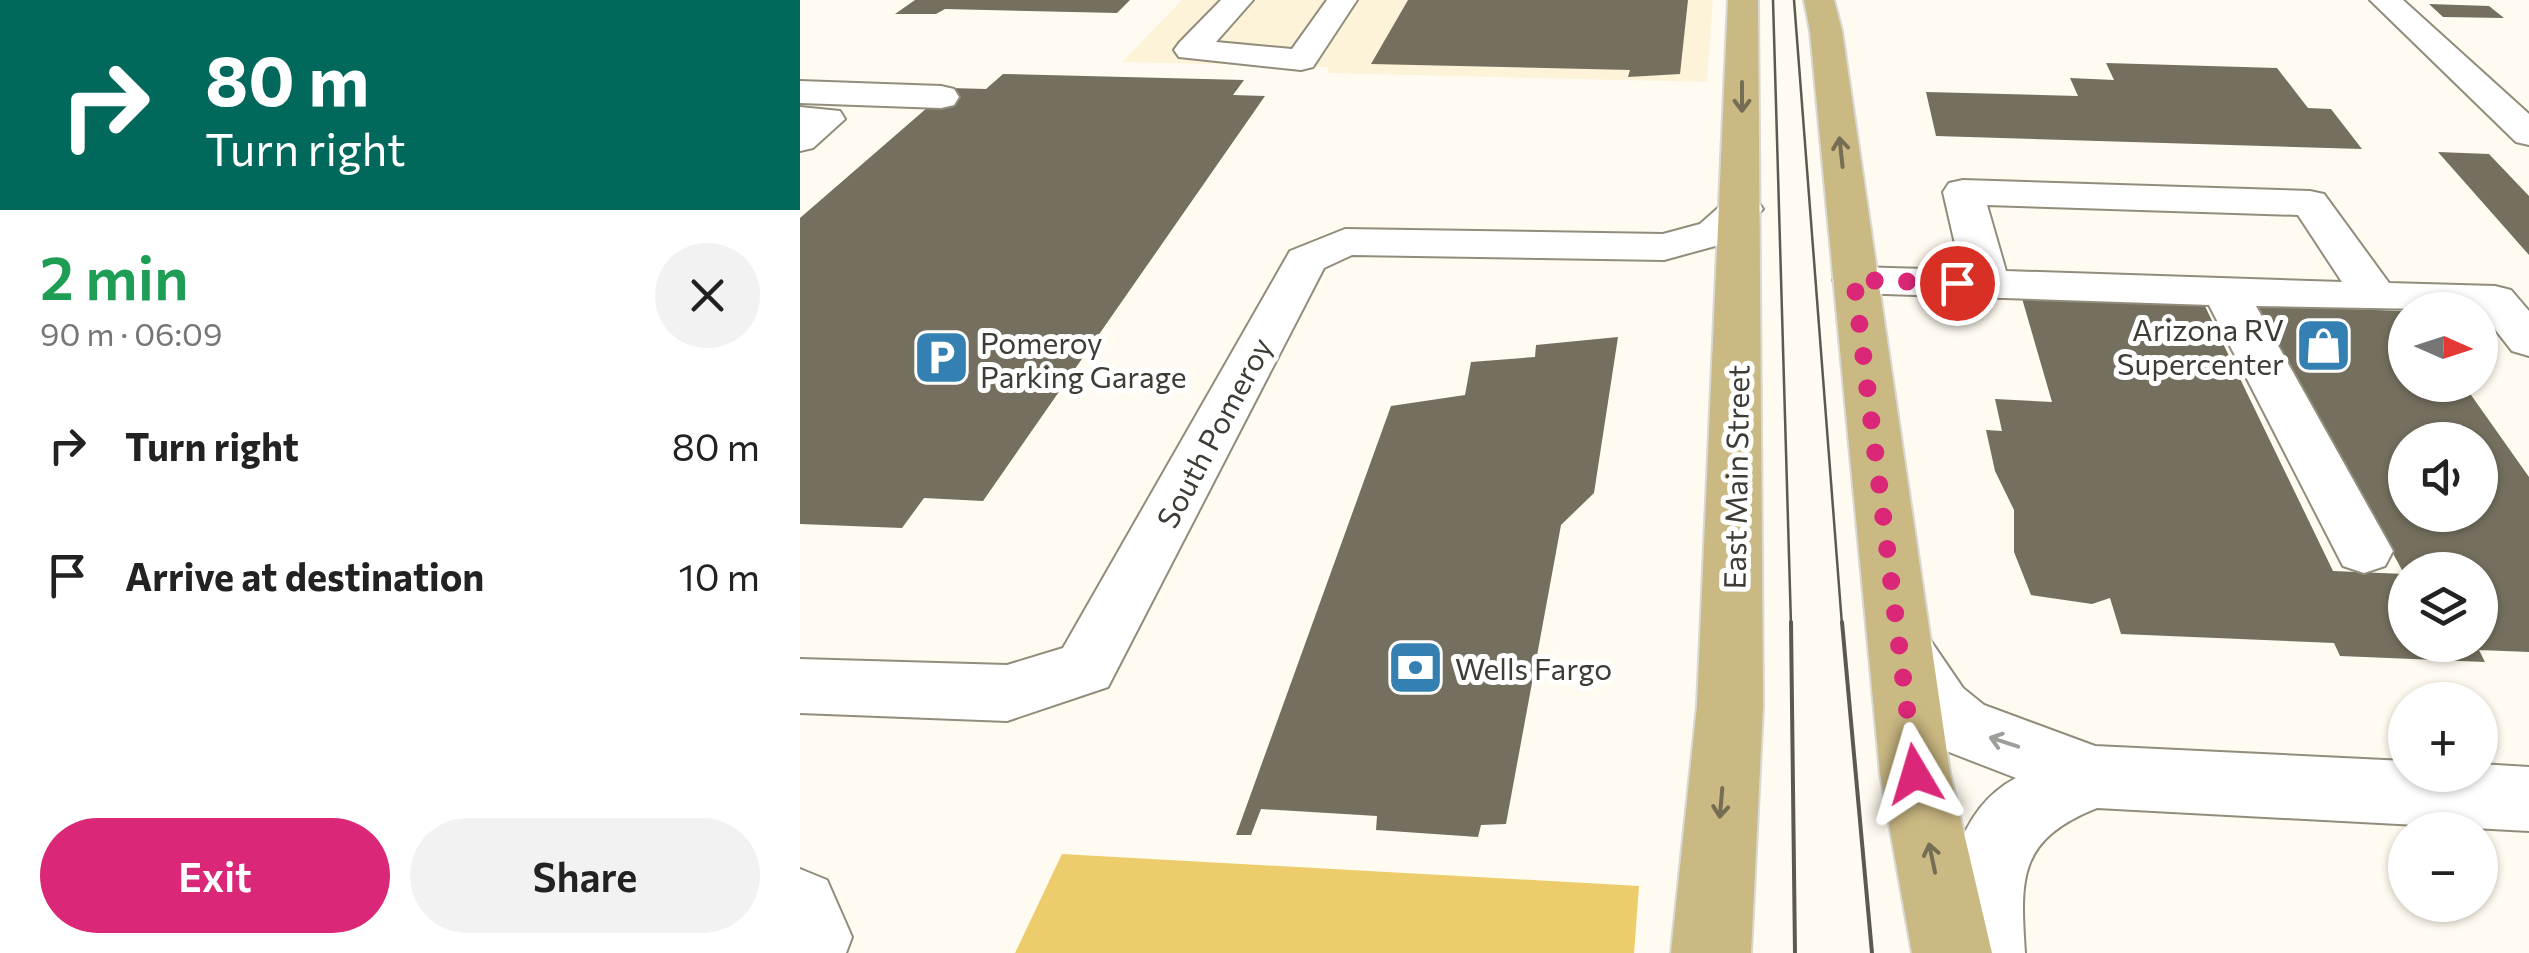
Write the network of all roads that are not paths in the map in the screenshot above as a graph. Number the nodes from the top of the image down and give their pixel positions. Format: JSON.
{"nodes":[{"id":1,"x":1238,"y":0,"type":"edge"},
{"id":2,"x":1342,"y":0,"type":"edge"},
{"id":3,"x":1742,"y":0,"type":"edge"},
{"id":4,"x":1819,"y":0,"type":"edge"},
{"id":5,"x":2385,"y":0,"type":"edge"},
{"id":6,"x":800,"y":92,"type":"edge"},
{"id":7,"x":941,"y":96,"type":"dead end"},
{"id":8,"x":800,"y":118,"type":"edge"},
{"id":9,"x":2529,"y":134,"type":"edge"},
{"id":10,"x":800,"y":140,"type":"edge"},
{"id":11,"x":1742,"y":209,"type":"junction"},
{"id":12,"x":1664,"y":247,"type":"junction"},
{"id":13,"x":1854,"y":280,"type":"junction"},
{"id":14,"x":1987,"y":284,"type":"junction"},
{"id":15,"x":2225,"y":291,"type":"junction"},
{"id":16,"x":2376,"y":296,"type":"junction"},
{"id":17,"x":1740,"y":301,"type":"junction"},
{"id":18,"x":2529,"y":341,"type":"edge"},
{"id":19,"x":2364,"y":551,"type":"dead end"},
{"id":20,"x":1899,"y":646,"type":"junction"},
{"id":21,"x":800,"y":686,"type":"edge"},
{"id":22,"x":2094,"y":777,"type":"junction"},
{"id":23,"x":2529,"y":799,"type":"edge"},
{"id":24,"x":800,"y":907,"type":"edge"},
{"id":25,"x":806,"y":953,"type":"edge"},
{"id":26,"x":1711,"y":953,"type":"edge"},
{"id":27,"x":1952,"y":953,"type":"edge"},
{"id":28,"x":1985,"y":953,"type":"edge"}],
"edges":[{"from":1,"to":2,"type":"street"},
{"from":3,"to":11,"type":"main road","name":"East Main Street","one_way":true},
{"from":13,"to":4,"type":"main road","one_way":true},
{"from":5,"to":9,"type":"street"},
{"from":6,"to":7,"type":"street"},
{"from":8,"to":10,"type":"street"},
{"from":11,"to":12,"type":"street","name":"South Pomeroy"},
{"from":11,"to":17,"type":"main road","name":"East Main Street"},
{"from":12,"to":17,"type":"street","name":"South Pomeroy"},
{"from":12,"to":21,"type":"street","name":"South Pomeroy"},
{"from":13,"to":14,"type":"street"},
{"from":13,"to":20,"type":"main road"},
{"from":14,"to":15,"type":"street"},
{"from":14,"to":16,"type":"street"},
{"from":15,"to":16,"type":"street"},
{"from":15,"to":19,"type":"street"},
{"from":16,"to":18,"type":"street"},
{"from":17,"to":26,"type":"main road","name":"East Main Street","one_way":true},
{"from":22,"to":20,"type":"street","one_way":true},
{"from":27,"to":20,"type":"main road","one_way":true},
{"from":22,"to":23,"type":"street"},
{"from":22,"to":28,"type":"street"},
{"from":24,"to":25,"type":"street"}]}
